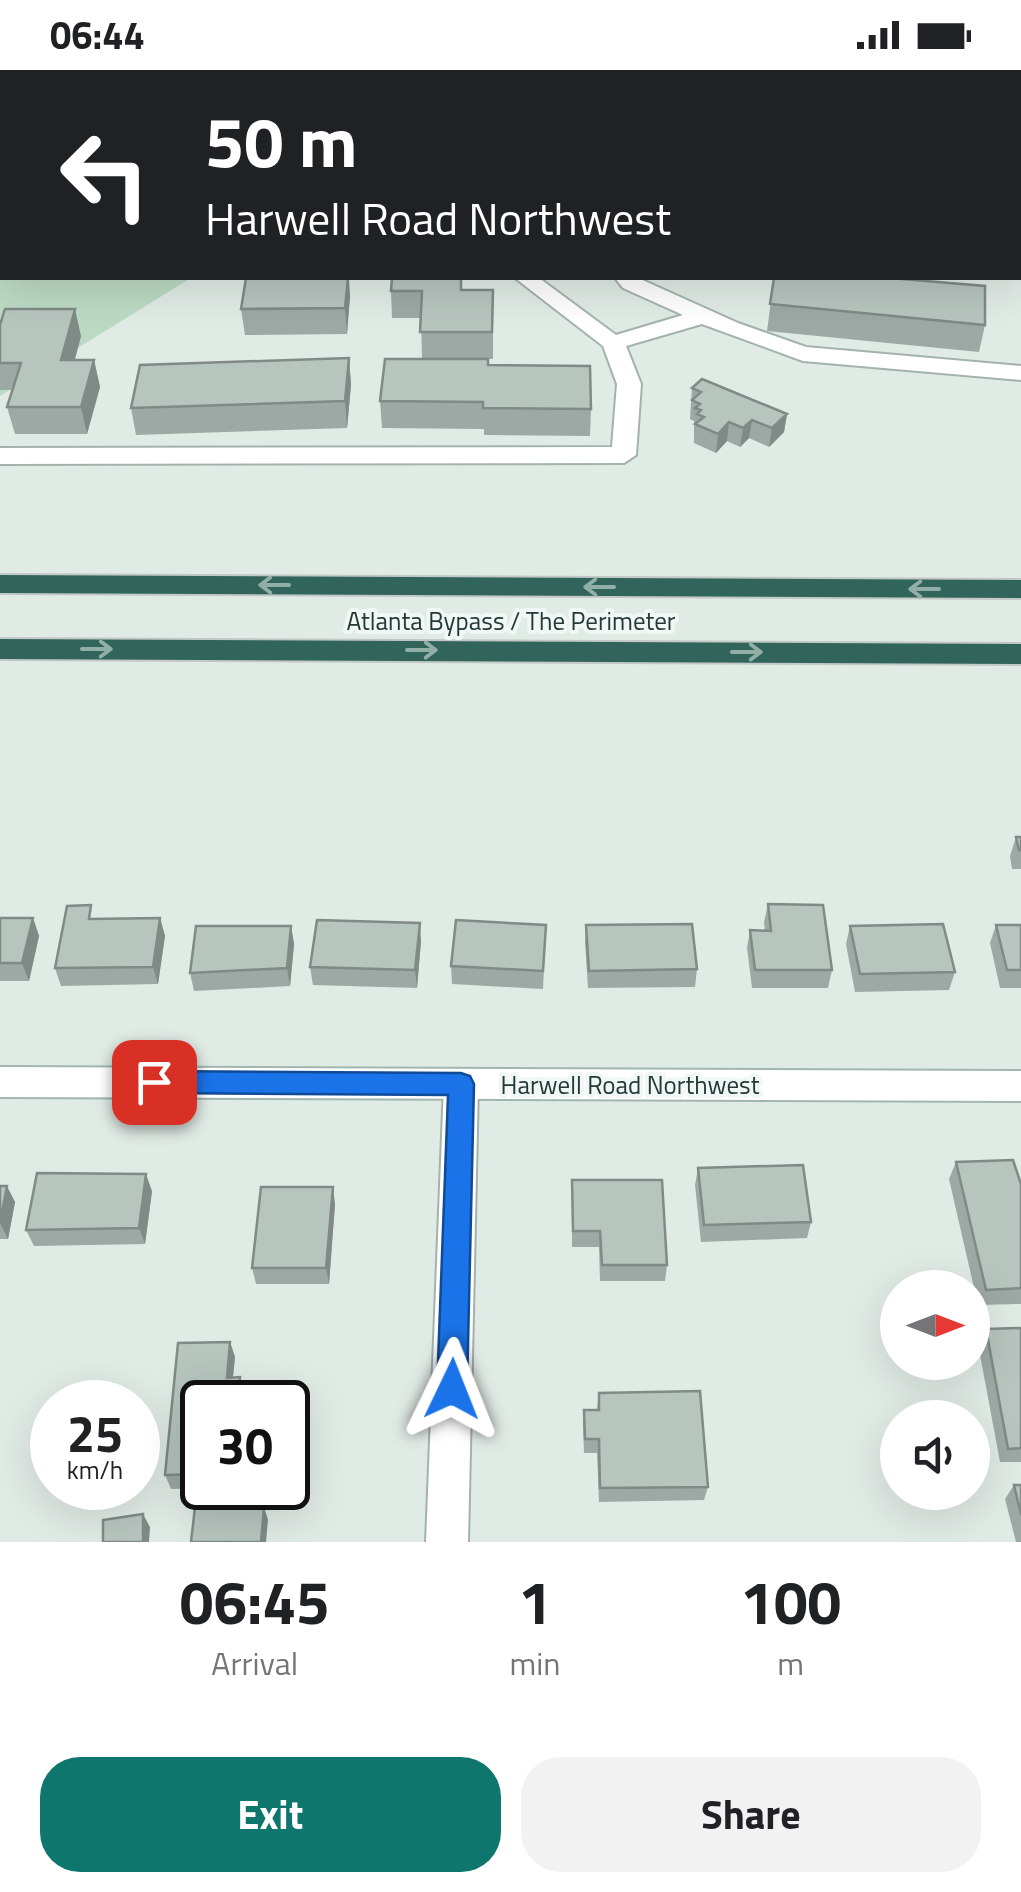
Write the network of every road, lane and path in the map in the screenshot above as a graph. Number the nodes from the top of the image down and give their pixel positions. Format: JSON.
{"nodes":[{"id":1,"x":529,"y":280,"type":"edge"},
{"id":2,"x":628,"y":280,"type":"edge"},
{"id":3,"x":702,"y":316,"type":"junction"},
{"id":4,"x":614,"y":343,"type":"junction"},
{"id":5,"x":1021,"y":374,"type":"edge"},
{"id":6,"x":0,"y":456,"type":"edge"},
{"id":7,"x":0,"y":584,"type":"edge"},
{"id":8,"x":1021,"y":589,"type":"edge"},
{"id":9,"x":0,"y":649,"type":"edge"},
{"id":10,"x":1021,"y":654,"type":"edge"},
{"id":11,"x":0,"y":1082,"type":"edge"},
{"id":12,"x":461,"y":1084,"type":"junction"},
{"id":13,"x":1021,"y":1086,"type":"edge"},
{"id":14,"x":447,"y":1542,"type":"edge"}],
"edges":[{"from":1,"to":4,"type":"street"},
{"from":2,"to":3,"type":"street"},
{"from":3,"to":4,"type":"street"},
{"from":3,"to":5,"type":"street"},
{"from":4,"to":6,"type":"street"},
{"from":8,"to":7,"type":"highway","name":"Atlanta Bypass / The Perimeter","one_way":true},
{"from":9,"to":10,"type":"highway","name":"Atlanta Bypass / The Perimeter","one_way":true},
{"from":11,"to":12,"type":"street","name":"Harwell Road Northwest"},
{"from":12,"to":13,"type":"street","name":"Harwell Road Northwest"},
{"from":12,"to":14,"type":"street"}]}
